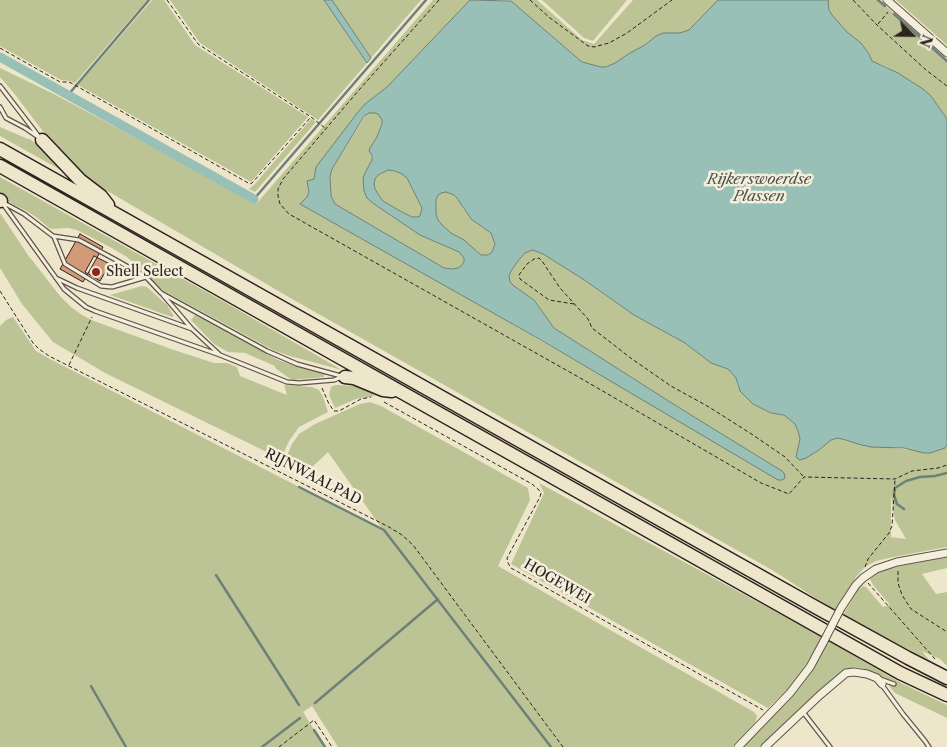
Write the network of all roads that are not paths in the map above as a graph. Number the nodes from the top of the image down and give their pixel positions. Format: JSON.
{"nodes":[{"id":1,"x":887,"y":0,"type":"edge"},
{"id":2,"x":947,"y":53,"type":"edge"},
{"id":3,"x":0,"y":86,"type":"edge"},
{"id":4,"x":0,"y":107,"type":"edge"},
{"id":5,"x":42,"y":140,"type":"junction"},
{"id":6,"x":0,"y":149,"type":"edge"},
{"id":7,"x":0,"y":166,"type":"edge"},
{"id":8,"x":0,"y":201,"type":"edge"},
{"id":9,"x":114,"y":212,"type":"junction"},
{"id":10,"x":53,"y":236,"type":"junction"},
{"id":11,"x":146,"y":277,"type":"junction"},
{"id":12,"x":56,"y":278,"type":"junction"},
{"id":13,"x":161,"y":292,"type":"junction"},
{"id":14,"x":192,"y":329,"type":"junction"},
{"id":15,"x":220,"y":355,"type":"junction"},
{"id":16,"x":345,"y":377,"type":"junction"},
{"id":17,"x":401,"y":391,"type":"junction"},
{"id":18,"x":947,"y":552,"type":"edge"},
{"id":19,"x":947,"y":678,"type":"edge"},
{"id":20,"x":879,"y":681,"type":"junction"},
{"id":21,"x":894,"y":684,"type":"dead end"},
{"id":22,"x":947,"y":695,"type":"edge"},
{"id":23,"x":802,"y":712,"type":"junction"},
{"id":24,"x":738,"y":747,"type":"edge"},
{"id":25,"x":765,"y":747,"type":"edge"},
{"id":26,"x":830,"y":747,"type":"edge"},
{"id":27,"x":929,"y":747,"type":"edge"}],
"edges":[{"from":1,"to":2,"type":"street"},
{"from":3,"to":5,"type":"lane"},
{"from":4,"to":5,"type":"lane"},
{"from":5,"to":9,"type":"highway"},
{"from":6,"to":9,"type":"highway"},
{"from":7,"to":17,"type":"highway"},
{"from":8,"to":10,"type":"lane"},
{"from":8,"to":12,"type":"lane"},
{"from":9,"to":19,"type":"highway"},
{"from":10,"to":11,"type":"lane"},
{"from":10,"to":11,"type":"lane"},
{"from":11,"to":13,"type":"lane"},
{"from":12,"to":14,"type":"lane"},
{"from":12,"to":15,"type":"lane"},
{"from":13,"to":14,"type":"lane"},
{"from":13,"to":16,"type":"lane"},
{"from":14,"to":15,"type":"lane"},
{"from":15,"to":16,"type":"lane"},
{"from":16,"to":17,"type":"highway"},
{"from":17,"to":22,"type":"highway"},
{"from":18,"to":24,"type":"street","bridge":true},
{"from":20,"to":21,"type":"lane"},
{"from":20,"to":23,"type":"street"},
{"from":20,"to":27,"type":"lane"},
{"from":23,"to":25,"type":"street"},
{"from":23,"to":26,"type":"lane"}]}
